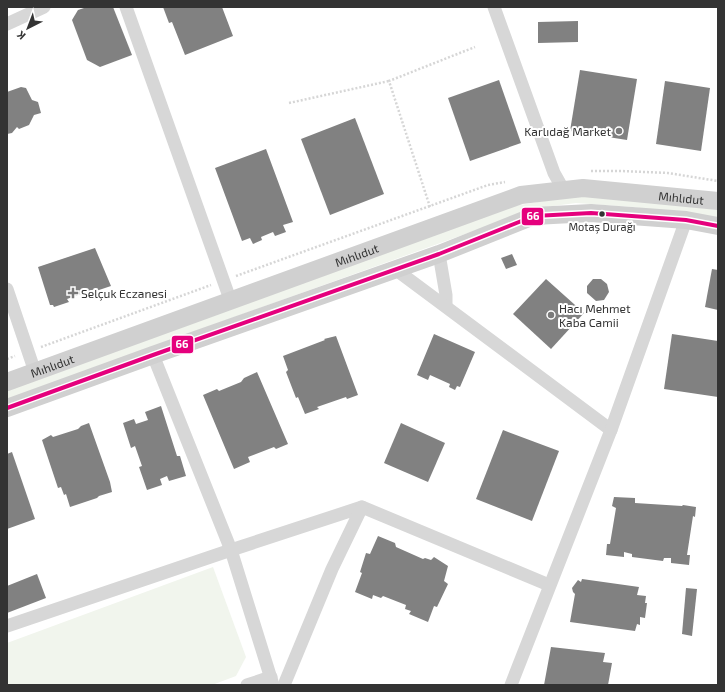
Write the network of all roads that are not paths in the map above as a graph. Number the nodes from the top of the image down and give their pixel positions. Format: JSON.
{"nodes":[{"id":1,"x":44,"y":7,"type":"edge"},
{"id":2,"x":126,"y":7,"type":"edge"},
{"id":3,"x":494,"y":7,"type":"edge"},
{"id":4,"x":7,"y":24,"type":"edge"},
{"id":5,"x":562,"y":190,"type":"junction"},
{"id":6,"x":718,"y":201,"type":"edge"},
{"id":7,"x":686,"y":220,"type":"junction"},
{"id":8,"x":718,"y":226,"type":"edge"},
{"id":9,"x":439,"y":254,"type":"junction"},
{"id":10,"x":395,"y":269,"type":"junction"},
{"id":11,"x":7,"y":289,"type":"edge"},
{"id":12,"x":231,"y":302,"type":"junction"},
{"id":13,"x":446,"y":306,"type":"junction"},
{"id":14,"x":153,"y":355,"type":"junction"},
{"id":15,"x":35,"y":372,"type":"junction"},
{"id":16,"x":7,"y":382,"type":"edge"},
{"id":17,"x":7,"y":408,"type":"edge"},
{"id":18,"x":611,"y":430,"type":"junction"},
{"id":19,"x":362,"y":507,"type":"junction"},
{"id":20,"x":231,"y":550,"type":"junction"},
{"id":21,"x":549,"y":585,"type":"junction"},
{"id":22,"x":7,"y":626,"type":"edge"},
{"id":23,"x":272,"y":681,"type":"edge"},
{"id":24,"x":247,"y":685,"type":"edge"},
{"id":25,"x":284,"y":685,"type":"edge"},
{"id":26,"x":511,"y":685,"type":"edge"}],
"edges":[{"from":1,"to":4,"type":"street"},
{"from":2,"to":12,"type":"street"},
{"from":3,"to":5,"type":"street"},
{"from":5,"to":6,"type":"main road","name":"Mıhlıdut"},
{"from":5,"to":12,"type":"main road","name":"Mıhlıdut"},
{"from":7,"to":8,"type":"main road","name":"Mıhlıdut"},
{"from":7,"to":9,"type":"main road","name":"Mıhlıdut"},
{"from":7,"to":18,"type":"street"},
{"from":9,"to":10,"type":"main road","name":"Mıhlıdut"},
{"from":9,"to":13,"type":"street"},
{"from":10,"to":13,"type":"street"},
{"from":10,"to":14,"type":"main road","name":"Mıhlıdut"},
{"from":11,"to":15,"type":"street"},
{"from":12,"to":15,"type":"main road","name":"Mıhlıdut"},
{"from":13,"to":18,"type":"street"},
{"from":14,"to":17,"type":"main road","name":"Mıhlıdut"},
{"from":14,"to":20,"type":"street"},
{"from":15,"to":16,"type":"main road","name":"Mıhlıdut"},
{"from":18,"to":21,"type":"street"},
{"from":19,"to":20,"type":"street"},
{"from":19,"to":21,"type":"street"},
{"from":19,"to":25,"type":"street"},
{"from":20,"to":22,"type":"street"},
{"from":20,"to":23,"type":"street"},
{"from":21,"to":26,"type":"street"},
{"from":23,"to":24,"type":"street"}]}
